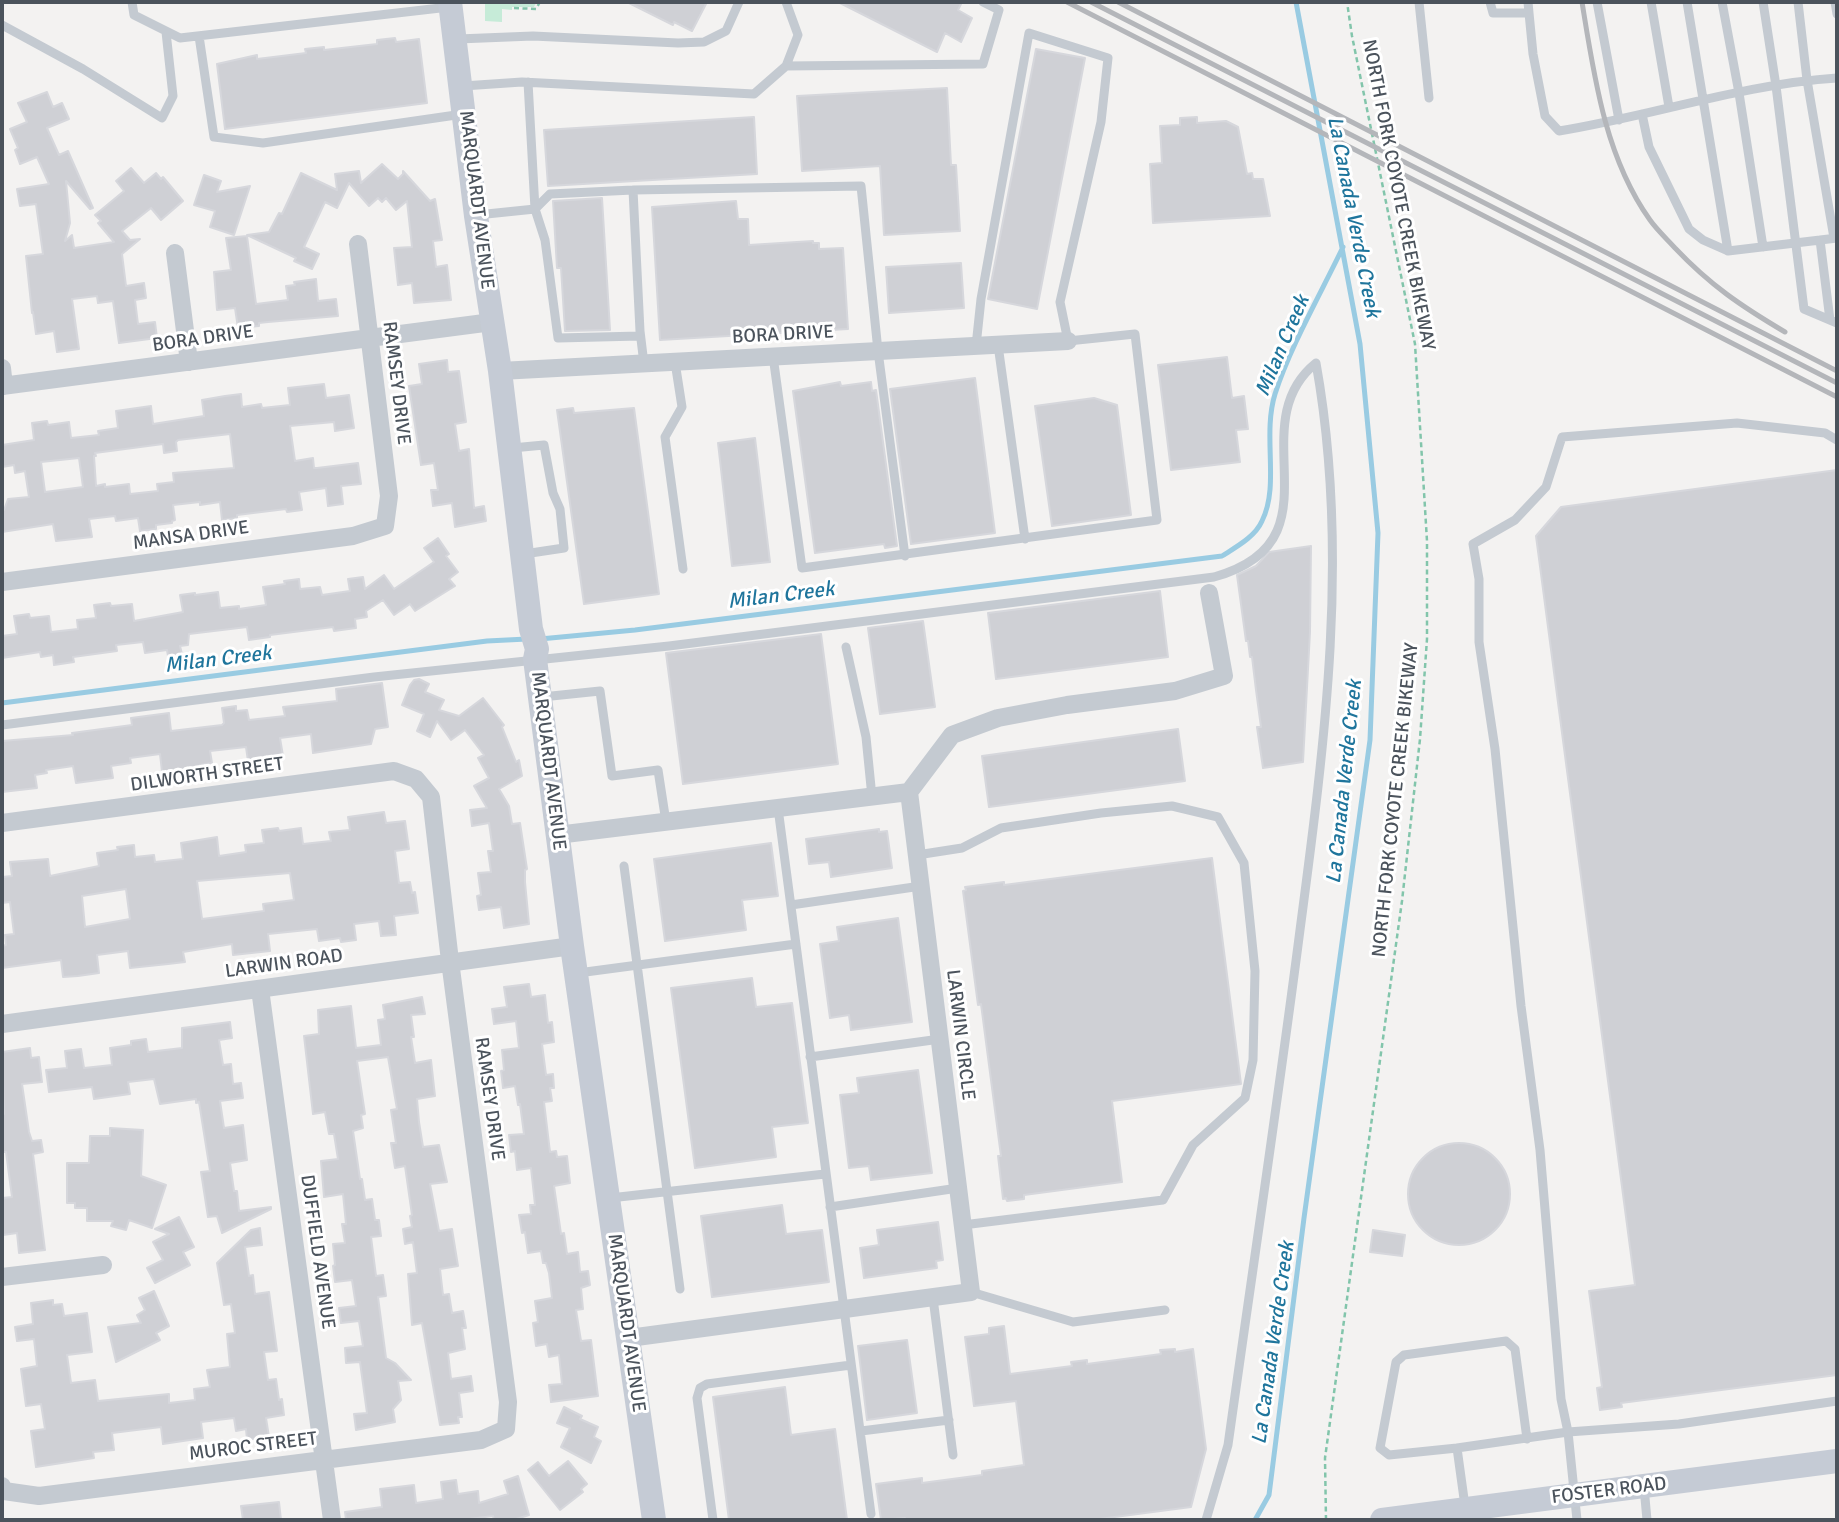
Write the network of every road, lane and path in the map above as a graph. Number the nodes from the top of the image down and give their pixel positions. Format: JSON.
{"nodes":[{"id":1,"x":132,"y":2,"type":"edge"},
{"id":2,"x":540,"y":2,"type":"edge"},
{"id":3,"x":739,"y":2,"type":"edge"},
{"id":4,"x":786,"y":2,"type":"edge"},
{"id":5,"x":984,"y":2,"type":"edge"},
{"id":6,"x":1347,"y":2,"type":"edge"},
{"id":7,"x":1419,"y":2,"type":"edge"},
{"id":8,"x":1490,"y":2,"type":"edge"},
{"id":9,"x":1528,"y":2,"type":"edge"},
{"id":10,"x":1597,"y":2,"type":"edge"},
{"id":11,"x":1651,"y":2,"type":"edge"},
{"id":12,"x":1687,"y":2,"type":"edge"},
{"id":13,"x":1722,"y":2,"type":"edge"},
{"id":14,"x":1763,"y":2,"type":"edge"},
{"id":15,"x":1798,"y":2,"type":"edge"},
{"id":16,"x":1835,"y":2,"type":"edge"},
{"id":17,"x":451,"y":4,"type":"edge"},
{"id":18,"x":514,"y":8,"type":"dead end"},
{"id":19,"x":1529,"y":13,"type":"junction"},
{"id":20,"x":1837,"y":14,"type":"edge"},
{"id":21,"x":2,"y":25,"type":"edge"},
{"id":22,"x":166,"y":32,"type":"junction"},
{"id":23,"x":199,"y":36,"type":"junction"},
{"id":24,"x":455,"y":39,"type":"junction"},
{"id":25,"x":786,"y":66,"type":"junction"},
{"id":26,"x":1837,"y":78,"type":"edge"},
{"id":27,"x":1807,"y":80,"type":"junction"},
{"id":28,"x":528,"y":82,"type":"junction"},
{"id":29,"x":461,"y":86,"type":"junction"},
{"id":30,"x":1776,"y":86,"type":"junction"},
{"id":31,"x":1740,"y":93,"type":"junction"},
{"id":32,"x":1429,"y":98,"type":"dead end"},
{"id":33,"x":1703,"y":101,"type":"junction"},
{"id":34,"x":1670,"y":107,"type":"junction"},
{"id":35,"x":464,"y":114,"type":"junction"},
{"id":36,"x":1642,"y":114,"type":"junction"},
{"id":37,"x":1619,"y":120,"type":"junction"},
{"id":38,"x":633,"y":190,"type":"junction"},
{"id":39,"x":535,"y":209,"type":"junction"},
{"id":40,"x":476,"y":216,"type":"junction"},
{"id":41,"x":1836,"y":238,"type":"edge"},
{"id":42,"x":1820,"y":240,"type":"junction"},
{"id":43,"x":1796,"y":243,"type":"junction"},
{"id":44,"x":358,"y":244,"type":"dead end"},
{"id":45,"x":1763,"y":247,"type":"junction"},
{"id":46,"x":1728,"y":251,"type":"junction"},
{"id":47,"x":175,"y":253,"type":"dead end"},
{"id":48,"x":492,"y":322,"type":"junction"},
{"id":49,"x":1834,"y":322,"type":"edge"},
{"id":50,"x":640,"y":336,"type":"junction"},
{"id":51,"x":369,"y":338,"type":"junction"},
{"id":52,"x":1068,"y":341,"type":"junction"},
{"id":53,"x":998,"y":345,"type":"junction"},
{"id":54,"x":976,"y":346,"type":"junction"},
{"id":55,"x":878,"y":351,"type":"junction"},
{"id":56,"x":773,"y":356,"type":"junction"},
{"id":57,"x":189,"y":362,"type":"junction"},
{"id":58,"x":676,"y":362,"type":"junction"},
{"id":59,"x":643,"y":364,"type":"junction"},
{"id":60,"x":2,"y":368,"type":"edge"},
{"id":61,"x":500,"y":371,"type":"junction"},
{"id":62,"x":3,"y":386,"type":"edge"},
{"id":63,"x":1837,"y":440,"type":"edge"},
{"id":64,"x":510,"y":449,"type":"junction"},
{"id":65,"x":385,"y":526,"type":"joint"},
{"id":66,"x":1025,"y":539,"type":"junction"},
{"id":67,"x":522,"y":555,"type":"junction"},
{"id":68,"x":905,"y":556,"type":"junction"},
{"id":69,"x":683,"y":569,"type":"dead end"},
{"id":70,"x":2,"y":582,"type":"edge"},
{"id":71,"x":1209,"y":593,"type":"dead end"},
{"id":72,"x":534,"y":646,"type":"junction"},
{"id":73,"x":846,"y":647,"type":"dead end"},
{"id":74,"x":539,"y":697,"type":"junction"},
{"id":75,"x":2,"y":725,"type":"edge"},
{"id":76,"x":416,"y":779,"type":"joint"},
{"id":77,"x":909,"y":792,"type":"junction"},
{"id":78,"x":872,"y":797,"type":"junction"},
{"id":79,"x":778,"y":808,"type":"junction"},
{"id":80,"x":666,"y":822,"type":"junction"},
{"id":81,"x":2,"y":823,"type":"edge"},
{"id":82,"x":557,"y":835,"type":"junction"},
{"id":83,"x":917,"y":855,"type":"junction"},
{"id":84,"x":624,"y":866,"type":"dead end"},
{"id":85,"x":920,"y":886,"type":"junction"},
{"id":86,"x":791,"y":905,"type":"junction"},
{"id":87,"x":796,"y":944,"type":"junction"},
{"id":88,"x":572,"y":946,"type":"junction"},
{"id":89,"x":450,"y":961,"type":"junction"},
{"id":90,"x":638,"y":965,"type":"junction"},
{"id":91,"x":576,"y":974,"type":"junction"},
{"id":92,"x":260,"y":989,"type":"junction"},
{"id":93,"x":2,"y":1024,"type":"edge"},
{"id":94,"x":940,"y":1039,"type":"junction"},
{"id":95,"x":810,"y":1057,"type":"junction"},
{"id":96,"x":825,"y":1174,"type":"junction"},
{"id":97,"x":958,"y":1188,"type":"junction"},
{"id":98,"x":666,"y":1192,"type":"junction"},
{"id":99,"x":608,"y":1198,"type":"junction"},
{"id":100,"x":830,"y":1207,"type":"junction"},
{"id":101,"x":963,"y":1225,"type":"junction"},
{"id":102,"x":103,"y":1265,"type":"dead end"},
{"id":103,"x":2,"y":1277,"type":"edge"},
{"id":104,"x":680,"y":1289,"type":"dead end"},
{"id":105,"x":971,"y":1292,"type":"junction"},
{"id":106,"x":933,"y":1298,"type":"junction"},
{"id":107,"x":843,"y":1310,"type":"junction"},
{"id":108,"x":1165,"y":1310,"type":"dead end"},
{"id":109,"x":629,"y":1338,"type":"junction"},
{"id":110,"x":851,"y":1365,"type":"junction"},
{"id":111,"x":1837,"y":1401,"type":"edge"},
{"id":112,"x":949,"y":1420,"type":"junction"},
{"id":113,"x":506,"y":1429,"type":"joint"},
{"id":114,"x":861,"y":1431,"type":"junction"},
{"id":115,"x":1568,"y":1432,"type":"junction"},
{"id":116,"x":1527,"y":1439,"type":"junction"},
{"id":117,"x":1457,"y":1448,"type":"junction"},
{"id":118,"x":953,"y":1455,"type":"dead end"},
{"id":119,"x":324,"y":1459,"type":"junction"},
{"id":120,"x":1837,"y":1461,"type":"edge"},
{"id":121,"x":1644,"y":1486,"type":"junction"},
{"id":122,"x":3,"y":1488,"type":"edge"},
{"id":123,"x":1575,"y":1495,"type":"junction"},
{"id":124,"x":1466,"y":1509,"type":"junction"},
{"id":125,"x":871,"y":1514,"type":"dead end"},
{"id":126,"x":332,"y":1520,"type":"edge"},
{"id":127,"x":654,"y":1520,"type":"edge"},
{"id":128,"x":713,"y":1520,"type":"edge"},
{"id":129,"x":1206,"y":1520,"type":"edge"},
{"id":130,"x":1326,"y":1520,"type":"edge"},
{"id":131,"x":1381,"y":1520,"type":"edge"},
{"id":132,"x":1577,"y":1520,"type":"edge"},
{"id":133,"x":1647,"y":1520,"type":"edge"}],
"edges":[{"from":1,"to":22,"type":"lane"},
{"from":2,"to":18,"type":"path"},
{"from":3,"to":24,"type":"lane"},
{"from":4,"to":25,"type":"lane"},
{"from":5,"to":25,"type":"lane"},
{"from":6,"to":130,"type":"path","name":"NORTH FORK COYOTE CREEK BIKEWAY"},
{"from":7,"to":32,"type":"lane"},
{"from":8,"to":19,"type":"lane"},
{"from":9,"to":19,"type":"lane"},
{"from":10,"to":37,"type":"lane"},
{"from":11,"to":34,"type":"lane"},
{"from":12,"to":33,"type":"lane"},
{"from":13,"to":31,"type":"lane"},
{"from":14,"to":30,"type":"lane"},
{"from":15,"to":27,"type":"lane"},
{"from":16,"to":20,"type":"lane"},
{"from":17,"to":23,"type":"lane"},
{"from":17,"to":24,"type":"street","name":"MARQUARDT AVENUE"},
{"from":19,"to":37,"type":"lane"},
{"from":21,"to":22,"type":"lane"},
{"from":22,"to":23,"type":"lane"},
{"from":23,"to":35,"type":"lane"},
{"from":24,"to":29,"type":"street","name":"MARQUARDT AVENUE"},
{"from":25,"to":28,"type":"lane"},
{"from":26,"to":27,"type":"lane"},
{"from":27,"to":30,"type":"lane"},
{"from":27,"to":41,"type":"lane"},
{"from":28,"to":29,"type":"lane"},
{"from":28,"to":39,"type":"lane"},
{"from":29,"to":35,"type":"street","name":"MARQUARDT AVENUE"},
{"from":30,"to":31,"type":"lane"},
{"from":30,"to":43,"type":"lane"},
{"from":31,"to":33,"type":"lane"},
{"from":31,"to":45,"type":"lane"},
{"from":33,"to":34,"type":"lane"},
{"from":33,"to":46,"type":"lane"},
{"from":34,"to":36,"type":"lane"},
{"from":35,"to":40,"type":"street","name":"MARQUARDT AVENUE"},
{"from":36,"to":37,"type":"lane"},
{"from":36,"to":46,"type":"lane"},
{"from":38,"to":39,"type":"lane"},
{"from":38,"to":50,"type":"lane"},
{"from":38,"to":55,"type":"lane"},
{"from":39,"to":40,"type":"lane"},
{"from":39,"to":50,"type":"lane"},
{"from":40,"to":48,"type":"street","name":"MARQUARDT AVENUE"},
{"from":41,"to":42,"type":"lane"},
{"from":42,"to":43,"type":"lane"},
{"from":42,"to":49,"type":"lane"},
{"from":43,"to":45,"type":"lane"},
{"from":43,"to":49,"type":"lane"},
{"from":44,"to":51,"type":"street","name":"RAMSEY DRIVE"},
{"from":45,"to":46,"type":"lane"},
{"from":47,"to":57,"type":"street"},
{"from":48,"to":51,"type":"street","name":"BORA DRIVE"},
{"from":48,"to":61,"type":"street","name":"MARQUARDT AVENUE"},
{"from":50,"to":59,"type":"lane"},
{"from":51,"to":57,"type":"street","name":"BORA DRIVE"},
{"from":51,"to":65,"type":"street","name":"RAMSEY DRIVE"},
{"from":52,"to":53,"type":"street","name":"BORA DRIVE"},
{"from":52,"to":54,"type":"lane"},
{"from":52,"to":66,"type":"lane"},
{"from":53,"to":54,"type":"street","name":"BORA DRIVE"},
{"from":53,"to":66,"type":"lane"},
{"from":54,"to":55,"type":"street","name":"BORA DRIVE"},
{"from":55,"to":56,"type":"street","name":"BORA DRIVE"},
{"from":55,"to":68,"type":"lane"},
{"from":56,"to":58,"type":"street","name":"BORA DRIVE"},
{"from":56,"to":68,"type":"lane"},
{"from":57,"to":62,"type":"street","name":"BORA DRIVE"},
{"from":58,"to":59,"type":"street","name":"BORA DRIVE"},
{"from":58,"to":69,"type":"lane"},
{"from":59,"to":61,"type":"street","name":"BORA DRIVE"},
{"from":60,"to":62,"type":"street"},
{"from":61,"to":64,"type":"street","name":"MARQUARDT AVENUE"},
{"from":63,"to":115,"type":"lane"},
{"from":64,"to":67,"type":"street","name":"MARQUARDT AVENUE"},
{"from":64,"to":67,"type":"lane"},
{"from":65,"to":70,"type":"street","name":"MANSA DRIVE"},
{"from":66,"to":68,"type":"lane"},
{"from":67,"to":72,"type":"street","name":"MARQUARDT AVENUE"},
{"from":71,"to":77,"type":"street"},
{"from":72,"to":74,"type":"street","name":"MARQUARDT AVENUE"},
{"from":72,"to":75,"type":"lane"},
{"from":72,"to":129,"type":"lane"},
{"from":73,"to":78,"type":"lane"},
{"from":74,"to":80,"type":"lane"},
{"from":74,"to":82,"type":"street","name":"MARQUARDT AVENUE"},
{"from":76,"to":81,"type":"street","name":"DILWORTH STREET"},
{"from":76,"to":89,"type":"street","name":"RAMSEY DRIVE"},
{"from":77,"to":78,"type":"street"},
{"from":77,"to":83,"type":"street","name":"LARWIN CIRCLE"},
{"from":78,"to":79,"type":"street"},
{"from":79,"to":80,"type":"street"},
{"from":79,"to":86,"type":"lane"},
{"from":80,"to":82,"type":"street"},
{"from":82,"to":88,"type":"street","name":"MARQUARDT AVENUE"},
{"from":83,"to":85,"type":"street","name":"LARWIN CIRCLE"},
{"from":83,"to":101,"type":"lane"},
{"from":84,"to":90,"type":"lane"},
{"from":85,"to":86,"type":"lane"},
{"from":85,"to":94,"type":"street","name":"LARWIN CIRCLE"},
{"from":86,"to":87,"type":"lane"},
{"from":87,"to":90,"type":"lane"},
{"from":87,"to":95,"type":"lane"},
{"from":88,"to":89,"type":"street","name":"LARWIN ROAD"},
{"from":88,"to":91,"type":"street","name":"MARQUARDT AVENUE"},
{"from":89,"to":92,"type":"street","name":"LARWIN ROAD"},
{"from":89,"to":113,"type":"street","name":"RAMSEY DRIVE"},
{"from":90,"to":91,"type":"lane"},
{"from":90,"to":98,"type":"lane"},
{"from":91,"to":99,"type":"street","name":"MARQUARDT AVENUE"},
{"from":92,"to":93,"type":"street","name":"LARWIN ROAD"},
{"from":92,"to":119,"type":"street","name":"DUFFIELD AVENUE"},
{"from":94,"to":95,"type":"lane"},
{"from":94,"to":97,"type":"street","name":"LARWIN CIRCLE"},
{"from":95,"to":96,"type":"lane"},
{"from":96,"to":98,"type":"lane"},
{"from":96,"to":100,"type":"lane"},
{"from":97,"to":100,"type":"lane"},
{"from":97,"to":101,"type":"street","name":"LARWIN CIRCLE"},
{"from":98,"to":99,"type":"lane"},
{"from":98,"to":104,"type":"lane"},
{"from":99,"to":109,"type":"street","name":"MARQUARDT AVENUE"},
{"from":100,"to":107,"type":"lane"},
{"from":101,"to":105,"type":"street","name":"LARWIN CIRCLE"},
{"from":102,"to":103,"type":"street"},
{"from":105,"to":106,"type":"street"},
{"from":105,"to":108,"type":"lane"},
{"from":106,"to":107,"type":"street"},
{"from":106,"to":112,"type":"lane"},
{"from":107,"to":109,"type":"street"},
{"from":107,"to":110,"type":"lane"},
{"from":109,"to":127,"type":"street","name":"MARQUARDT AVENUE"},
{"from":110,"to":114,"type":"lane"},
{"from":110,"to":128,"type":"lane"},
{"from":111,"to":115,"type":"lane"},
{"from":112,"to":114,"type":"lane"},
{"from":112,"to":118,"type":"lane"},
{"from":113,"to":119,"type":"street","name":"MUROC STREET"},
{"from":114,"to":125,"type":"lane"},
{"from":115,"to":116,"type":"lane"},
{"from":115,"to":123,"type":"lane"},
{"from":116,"to":117,"type":"lane"},
{"from":116,"to":117,"type":"lane"},
{"from":117,"to":124,"type":"lane"},
{"from":119,"to":122,"type":"street","name":"MUROC STREET"},
{"from":119,"to":126,"type":"street","name":"DUFFIELD AVENUE"},
{"from":120,"to":121,"type":"street","name":"FOSTER ROAD"},
{"from":121,"to":123,"type":"street","name":"FOSTER ROAD"},
{"from":121,"to":133,"type":"lane"},
{"from":123,"to":124,"type":"street","name":"FOSTER ROAD"},
{"from":123,"to":132,"type":"lane"},
{"from":124,"to":131,"type":"street","name":"FOSTER ROAD"}]}
